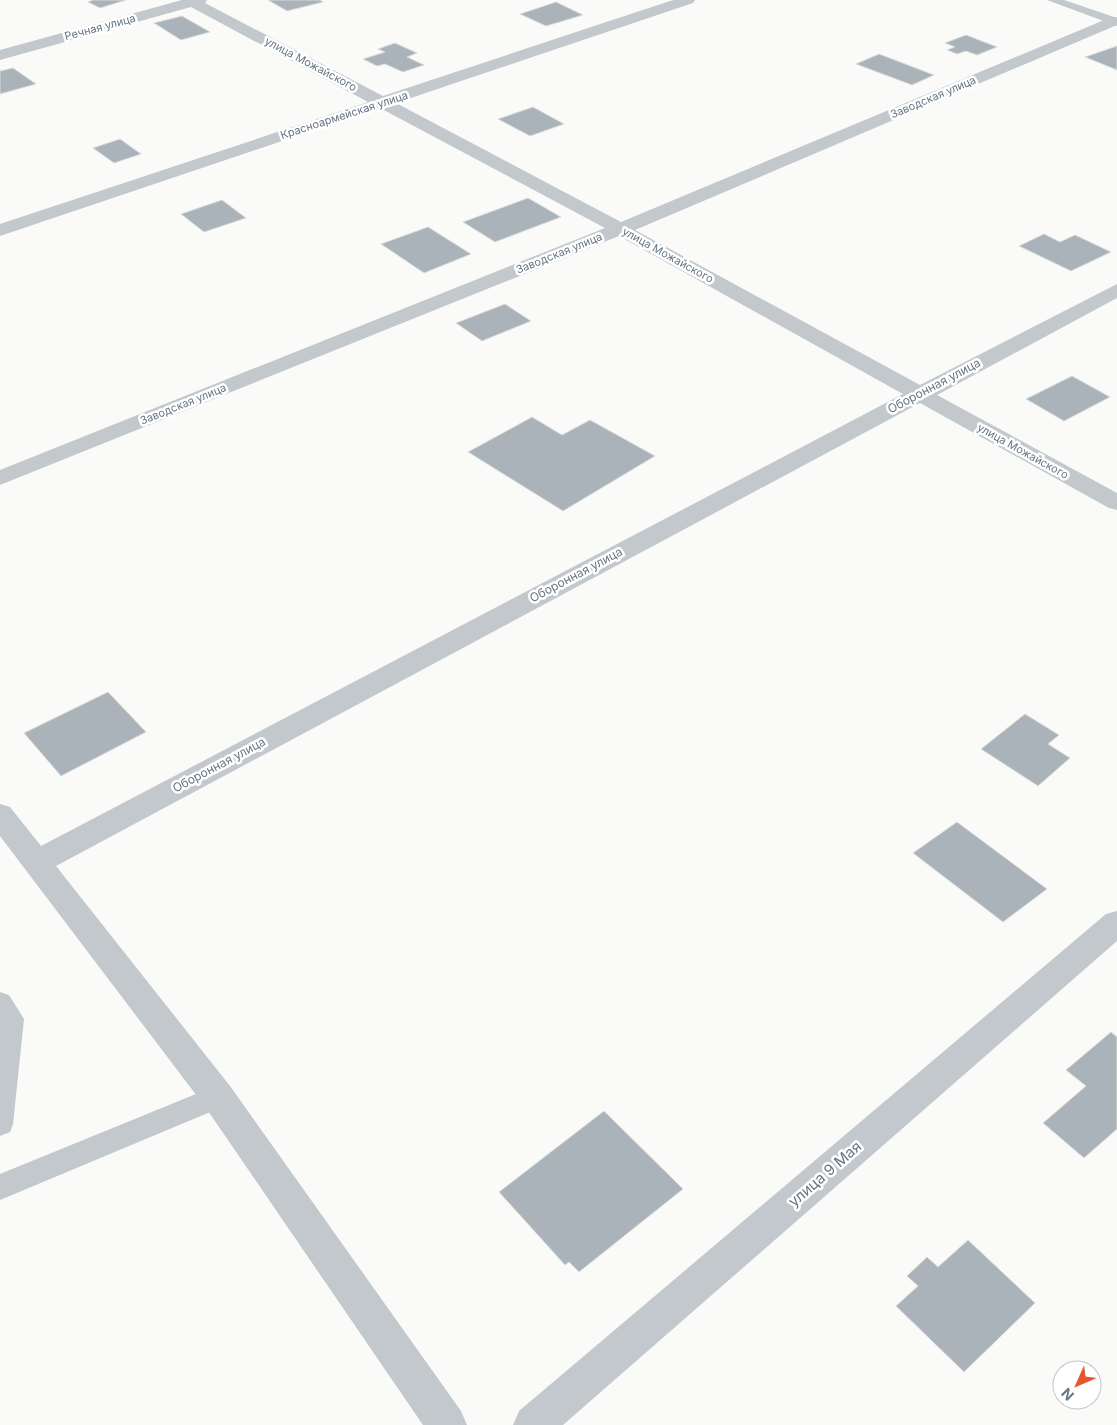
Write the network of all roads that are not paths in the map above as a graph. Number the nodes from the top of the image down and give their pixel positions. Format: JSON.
{"nodes":[{"id":1,"x":688,"y":0,"type":"edge"},
{"id":2,"x":1053,"y":0,"type":"edge"},
{"id":3,"x":194,"y":1,"type":"edge"},
{"id":4,"x":1116,"y":21,"type":"edge"},
{"id":5,"x":0,"y":55,"type":"edge"},
{"id":6,"x":384,"y":102,"type":"junction"},
{"id":7,"x":620,"y":229,"type":"junction"},
{"id":8,"x":0,"y":230,"type":"edge"},
{"id":9,"x":1117,"y":290,"type":"edge"},
{"id":10,"x":918,"y":394,"type":"junction"},
{"id":11,"x":0,"y":478,"type":"edge"},
{"id":12,"x":1117,"y":503,"type":"edge"},
{"id":13,"x":0,"y":815,"type":"edge"},
{"id":14,"x":37,"y":862,"type":"junction"},
{"id":15,"x":1117,"y":923,"type":"edge"},
{"id":16,"x":0,"y":1002,"type":"edge"},
{"id":17,"x":218,"y":1097,"type":"junction"},
{"id":18,"x":0,"y":1124,"type":"edge"},
{"id":19,"x":0,"y":1187,"type":"edge"},
{"id":20,"x":447,"y":1425,"type":"edge"},
{"id":21,"x":533,"y":1425,"type":"edge"}],
"edges":[{"from":1,"to":6,"type":"street","name":"Красноармейская улица"},
{"from":2,"to":4,"type":"lane"},
{"from":3,"to":5,"type":"street","name":"Речная улица"},
{"from":3,"to":6,"type":"street","name":"улица Можайского"},
{"from":4,"to":7,"type":"street","name":"Заводская улица"},
{"from":6,"to":7,"type":"street","name":"улица Можайского"},
{"from":6,"to":8,"type":"street","name":"Красноармейская улица"},
{"from":7,"to":10,"type":"street","name":"улица Можайского"},
{"from":7,"to":11,"type":"street","name":"Заводская улица"},
{"from":9,"to":10,"type":"street","name":"Оборонная улица"},
{"from":10,"to":12,"type":"street","name":"улица Можайского"},
{"from":10,"to":14,"type":"street","name":"Оборонная улица"},
{"from":13,"to":14,"type":"street"},
{"from":14,"to":17,"type":"street"},
{"from":15,"to":21,"type":"street","name":"улица 9 Мая"},
{"from":16,"to":18,"type":"lane"},
{"from":17,"to":19,"type":"lane"},
{"from":17,"to":20,"type":"street"}]}
